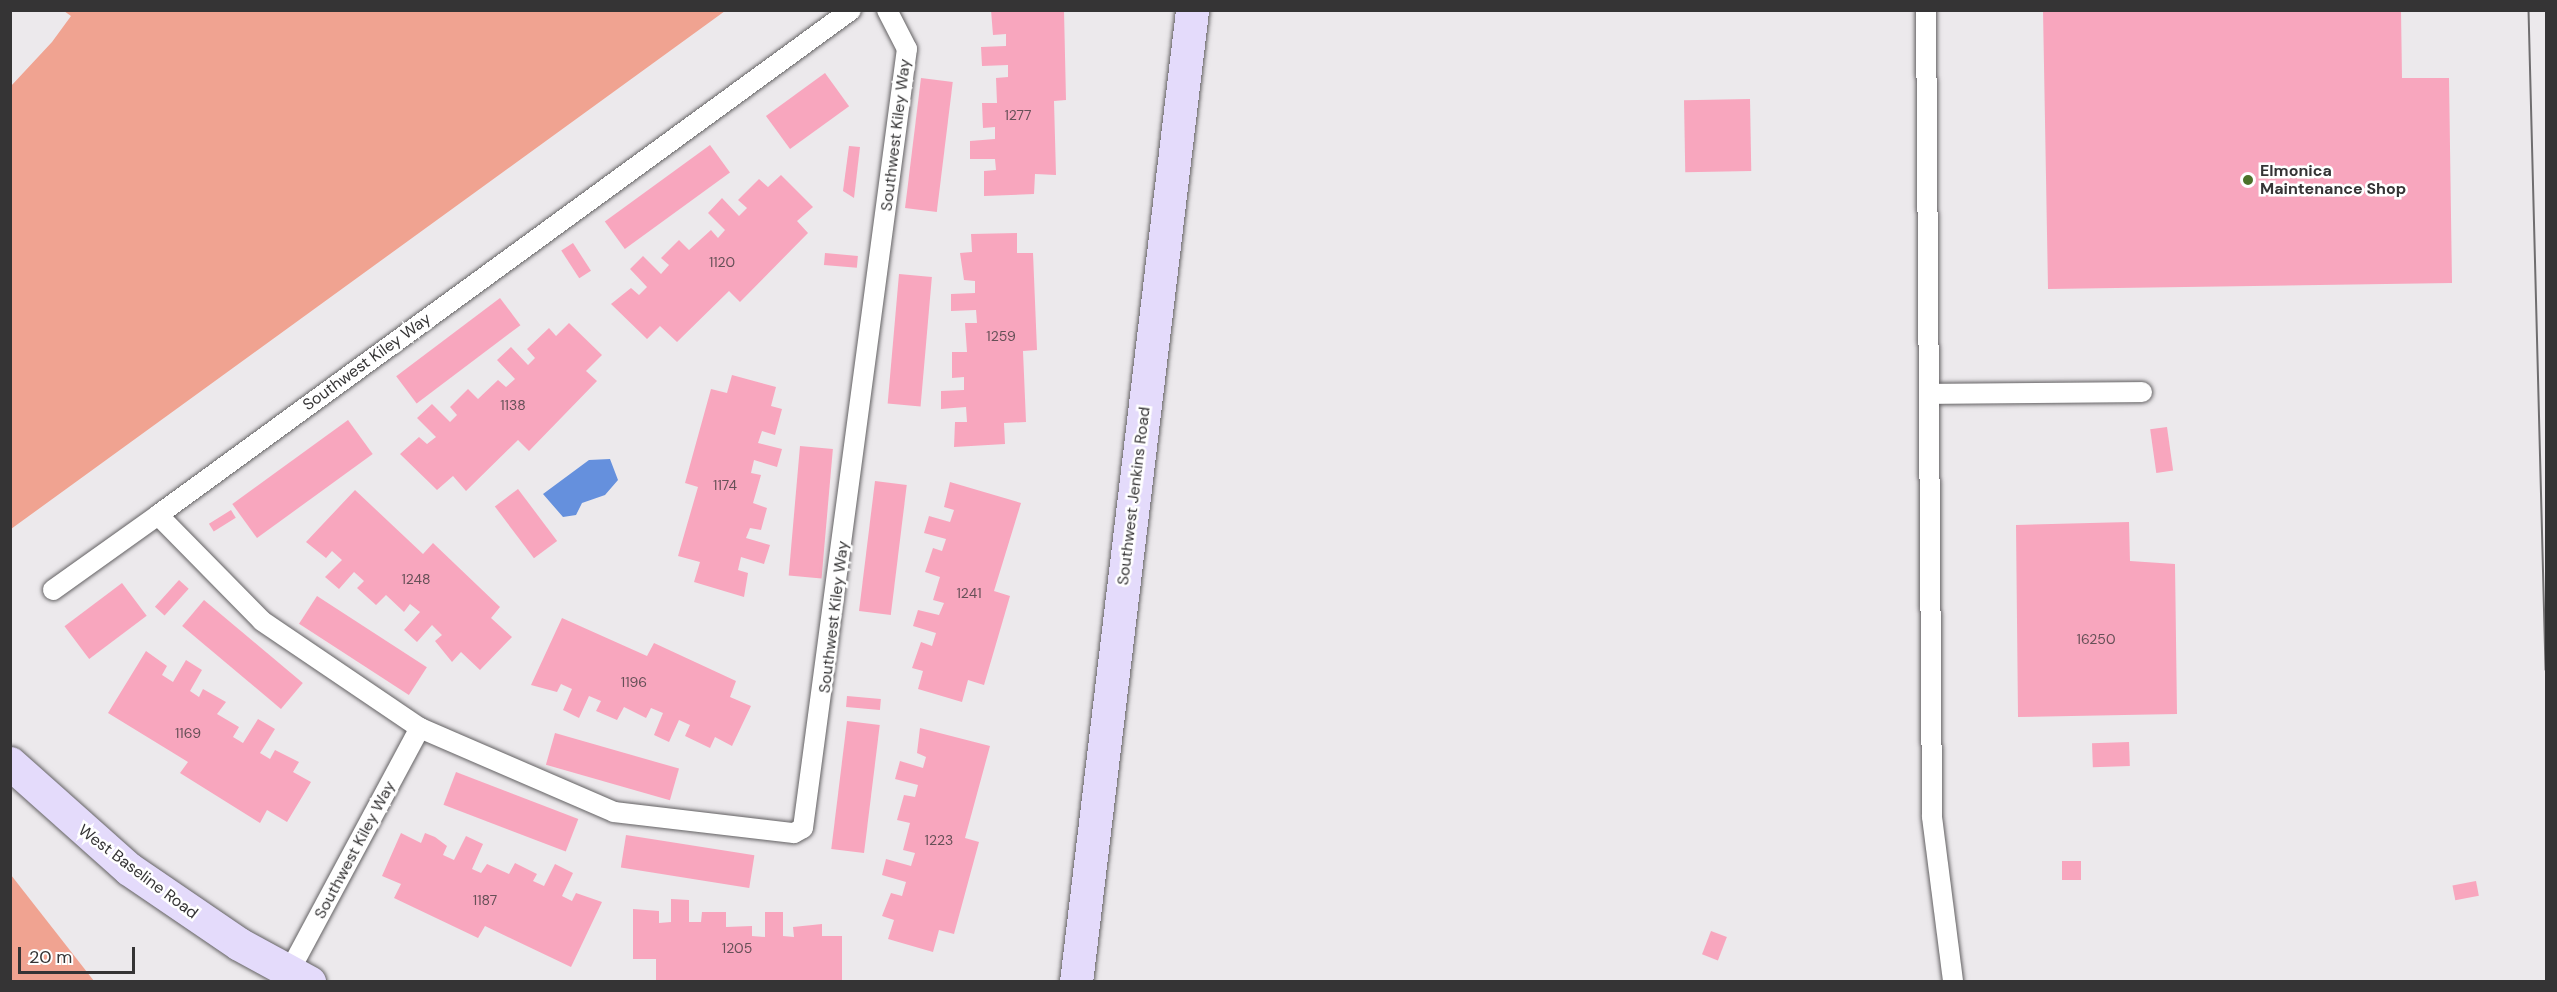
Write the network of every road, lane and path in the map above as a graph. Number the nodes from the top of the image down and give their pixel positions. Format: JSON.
{"nodes":[{"id":1,"x":851,"y":10,"type":"edge"},
{"id":2,"x":887,"y":10,"type":"edge"},
{"id":3,"x":1192,"y":10,"type":"edge"},
{"id":4,"x":1926,"y":10,"type":"edge"},
{"id":5,"x":2142,"y":392,"type":"dead end"},
{"id":6,"x":1929,"y":394,"type":"junction"},
{"id":7,"x":158,"y":514,"type":"junction"},
{"id":8,"x":53,"y":590,"type":"dead end"},
{"id":9,"x":420,"y":728,"type":"junction"},
{"id":10,"x":10,"y":763,"type":"edge"},
{"id":11,"x":299,"y":977,"type":"edge"},
{"id":12,"x":1076,"y":981,"type":"edge"},
{"id":13,"x":1953,"y":981,"type":"edge"}],
"edges":[{"from":1,"to":7,"type":"lane","name":"Southwest Kiley Way"},
{"from":2,"to":9,"type":"lane","name":"Southwest Kiley Way"},
{"from":3,"to":12,"type":"main road","name":"Southwest Jenkins Road"},
{"from":4,"to":6,"type":"lane"},
{"from":5,"to":6,"type":"lane"},
{"from":6,"to":13,"type":"lane"},
{"from":7,"to":8,"type":"lane"},
{"from":7,"to":9,"type":"lane","name":"Southwest Kiley Way"},
{"from":9,"to":11,"type":"lane","name":"Southwest Kiley Way"},
{"from":10,"to":11,"type":"main road","name":"West Baseline Road"}]}
